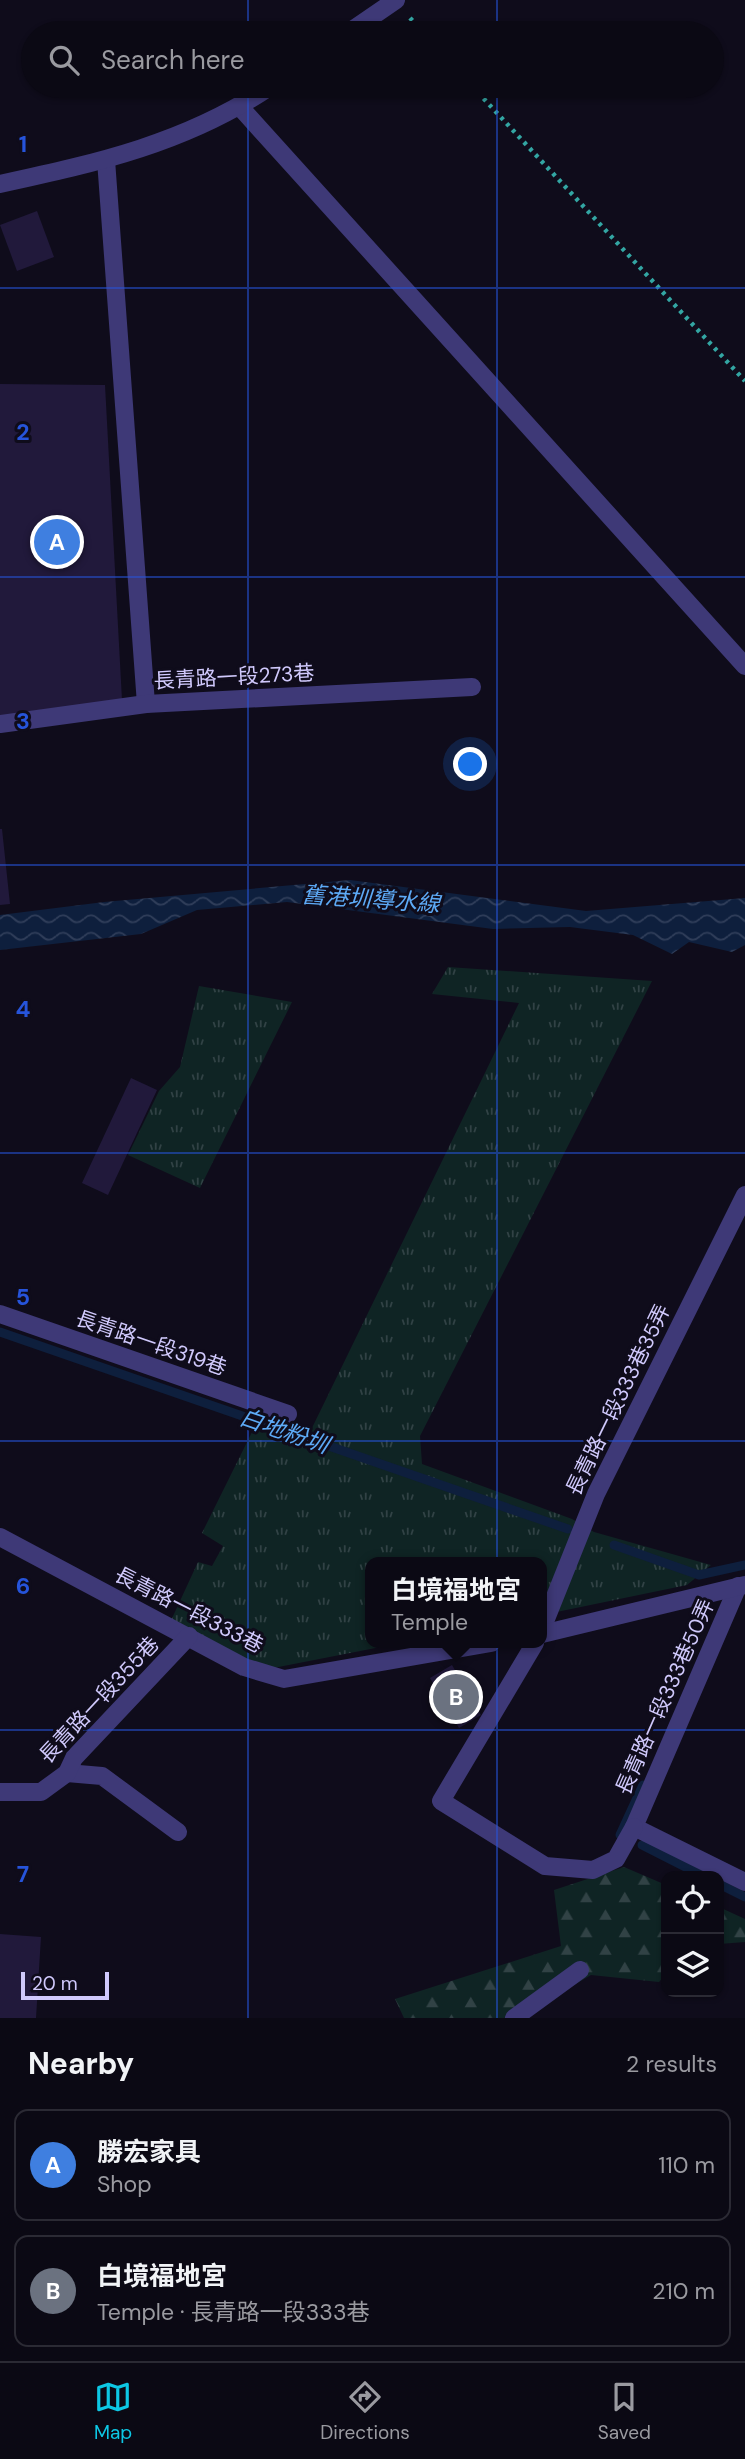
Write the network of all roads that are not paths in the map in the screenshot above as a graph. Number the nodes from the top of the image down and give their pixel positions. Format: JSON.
{"nodes":[{"id":1,"x":396,"y":0,"type":"edge"},
{"id":2,"x":365,"y":21,"type":"edge"},
{"id":3,"x":253,"y":98,"type":"edge"},
{"id":4,"x":240,"y":107,"type":"junction"},
{"id":5,"x":106,"y":160,"type":"junction"},
{"id":6,"x":0,"y":184,"type":"edge"},
{"id":7,"x":745,"y":666,"type":"edge"},
{"id":8,"x":472,"y":687,"type":"dead end"},
{"id":9,"x":146,"y":704,"type":"junction"},
{"id":10,"x":0,"y":724,"type":"edge"},
{"id":11,"x":745,"y":1195,"type":"edge"},
{"id":12,"x":0,"y":1314,"type":"edge"},
{"id":13,"x":288,"y":1414,"type":"dead end"},
{"id":14,"x":0,"y":1538,"type":"edge"},
{"id":15,"x":742,"y":1585,"type":"edge"},
{"id":16,"x":547,"y":1618,"type":"edge"},
{"id":17,"x":547,"y":1630,"type":"edge"},
{"id":18,"x":189,"y":1636,"type":"junction"},
{"id":19,"x":462,"y":1648,"type":"edge"},
{"id":20,"x":532,"y":1648,"type":"edge"},
{"id":21,"x":67,"y":1773,"type":"junction"},
{"id":22,"x":0,"y":1793,"type":"edge"},
{"id":23,"x":634,"y":1827,"type":"junction"},
{"id":24,"x":178,"y":1832,"type":"dead end"},
{"id":25,"x":745,"y":1882,"type":"edge"},
{"id":26,"x":580,"y":1970,"type":"dead end"},
{"id":27,"x":514,"y":2018,"type":"edge"}],
"edges":[{"from":1,"to":2,"type":"street"},
{"from":3,"to":4,"type":"street"},
{"from":4,"to":5,"type":"street"},
{"from":4,"to":7,"type":"street"},
{"from":5,"to":6,"type":"street"},
{"from":5,"to":9,"type":"street"},
{"from":8,"to":9,"type":"street","name":"長青路一段273巷"},
{"from":9,"to":10,"type":"street","name":"長青路一段273巷"},
{"from":11,"to":16,"type":"street","name":"長青路一段333巷35弄"},
{"from":12,"to":13,"type":"street","name":"長青路一段319巷"},
{"from":14,"to":18,"type":"street","name":"長青路一段333巷"},
{"from":15,"to":17,"type":"street"},
{"from":15,"to":23,"type":"street","name":"長青路一段333巷50弄"},
{"from":18,"to":19,"type":"street","name":"長青路一段333巷"},
{"from":18,"to":21,"type":"street","name":"長青路一段355巷"},
{"from":20,"to":23,"type":"street"},
{"from":21,"to":22,"type":"street","name":"長青路一段355巷"},
{"from":21,"to":24,"type":"street"},
{"from":23,"to":25,"type":"street","name":"長青路一段333巷50弄"},
{"from":26,"to":27,"type":"street"}]}
